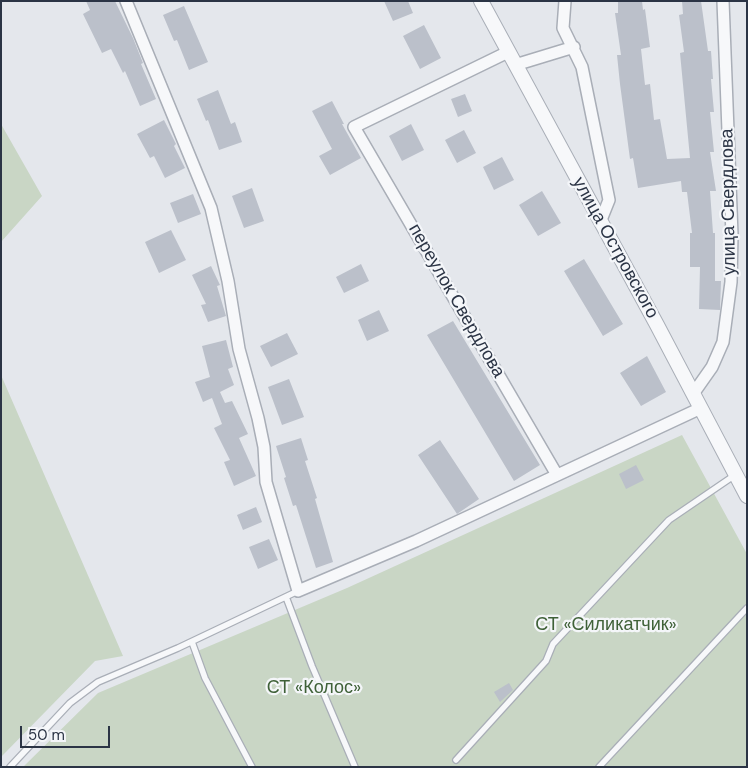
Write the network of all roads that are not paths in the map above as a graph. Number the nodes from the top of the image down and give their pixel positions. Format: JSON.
{"nodes":[{"id":1,"x":126,"y":1,"type":"edge"},
{"id":2,"x":481,"y":1,"type":"edge"},
{"id":3,"x":565,"y":1,"type":"edge"},
{"id":4,"x":722,"y":1,"type":"edge"},
{"id":5,"x":574,"y":47,"type":"junction"},
{"id":6,"x":508,"y":52,"type":"junction"},
{"id":7,"x":515,"y":65,"type":"junction"},
{"id":8,"x":600,"y":220,"type":"junction"},
{"id":9,"x":693,"y":394,"type":"junction"},
{"id":10,"x":700,"y":408,"type":"junction"},
{"id":11,"x":557,"y":475,"type":"junction"},
{"id":12,"x":735,"y":475,"type":"junction"},
{"id":13,"x":747,"y":496,"type":"edge"},
{"id":14,"x":298,"y":591,"type":"junction"},
{"id":15,"x":286,"y":597,"type":"junction"},
{"id":16,"x":747,"y":608,"type":"edge"},
{"id":17,"x":192,"y":642,"type":"junction"},
{"id":18,"x":456,"y":760,"type":"dead end"},
{"id":19,"x":10,"y":767,"type":"edge"},
{"id":20,"x":252,"y":767,"type":"edge"},
{"id":21,"x":356,"y":767,"type":"edge"},
{"id":22,"x":599,"y":767,"type":"edge"}],
"edges":[{"from":1,"to":14,"type":"street"},
{"from":2,"to":6,"type":"street","name":"улица Островского"},
{"from":3,"to":5,"type":"street"},
{"from":4,"to":9,"type":"street","name":"улица Свердлова"},
{"from":5,"to":7,"type":"street"},
{"from":5,"to":8,"type":"street"},
{"from":6,"to":7,"type":"street","name":"улица Островского"},
{"from":6,"to":11,"type":"street","name":"переулок Свердлова"},
{"from":7,"to":8,"type":"street","name":"улица Островского"},
{"from":8,"to":9,"type":"street","name":"улица Островского"},
{"from":9,"to":10,"type":"street","name":"улица Островского"},
{"from":10,"to":11,"type":"street"},
{"from":10,"to":12,"type":"street","name":"улица Островского"},
{"from":11,"to":14,"type":"street"},
{"from":12,"to":13,"type":"street","name":"улица Островского"},
{"from":12,"to":18,"type":"lane"},
{"from":14,"to":15,"type":"lane"},
{"from":15,"to":17,"type":"lane"},
{"from":15,"to":21,"type":"lane"},
{"from":16,"to":22,"type":"lane"},
{"from":17,"to":19,"type":"lane"},
{"from":17,"to":20,"type":"lane"}]}
